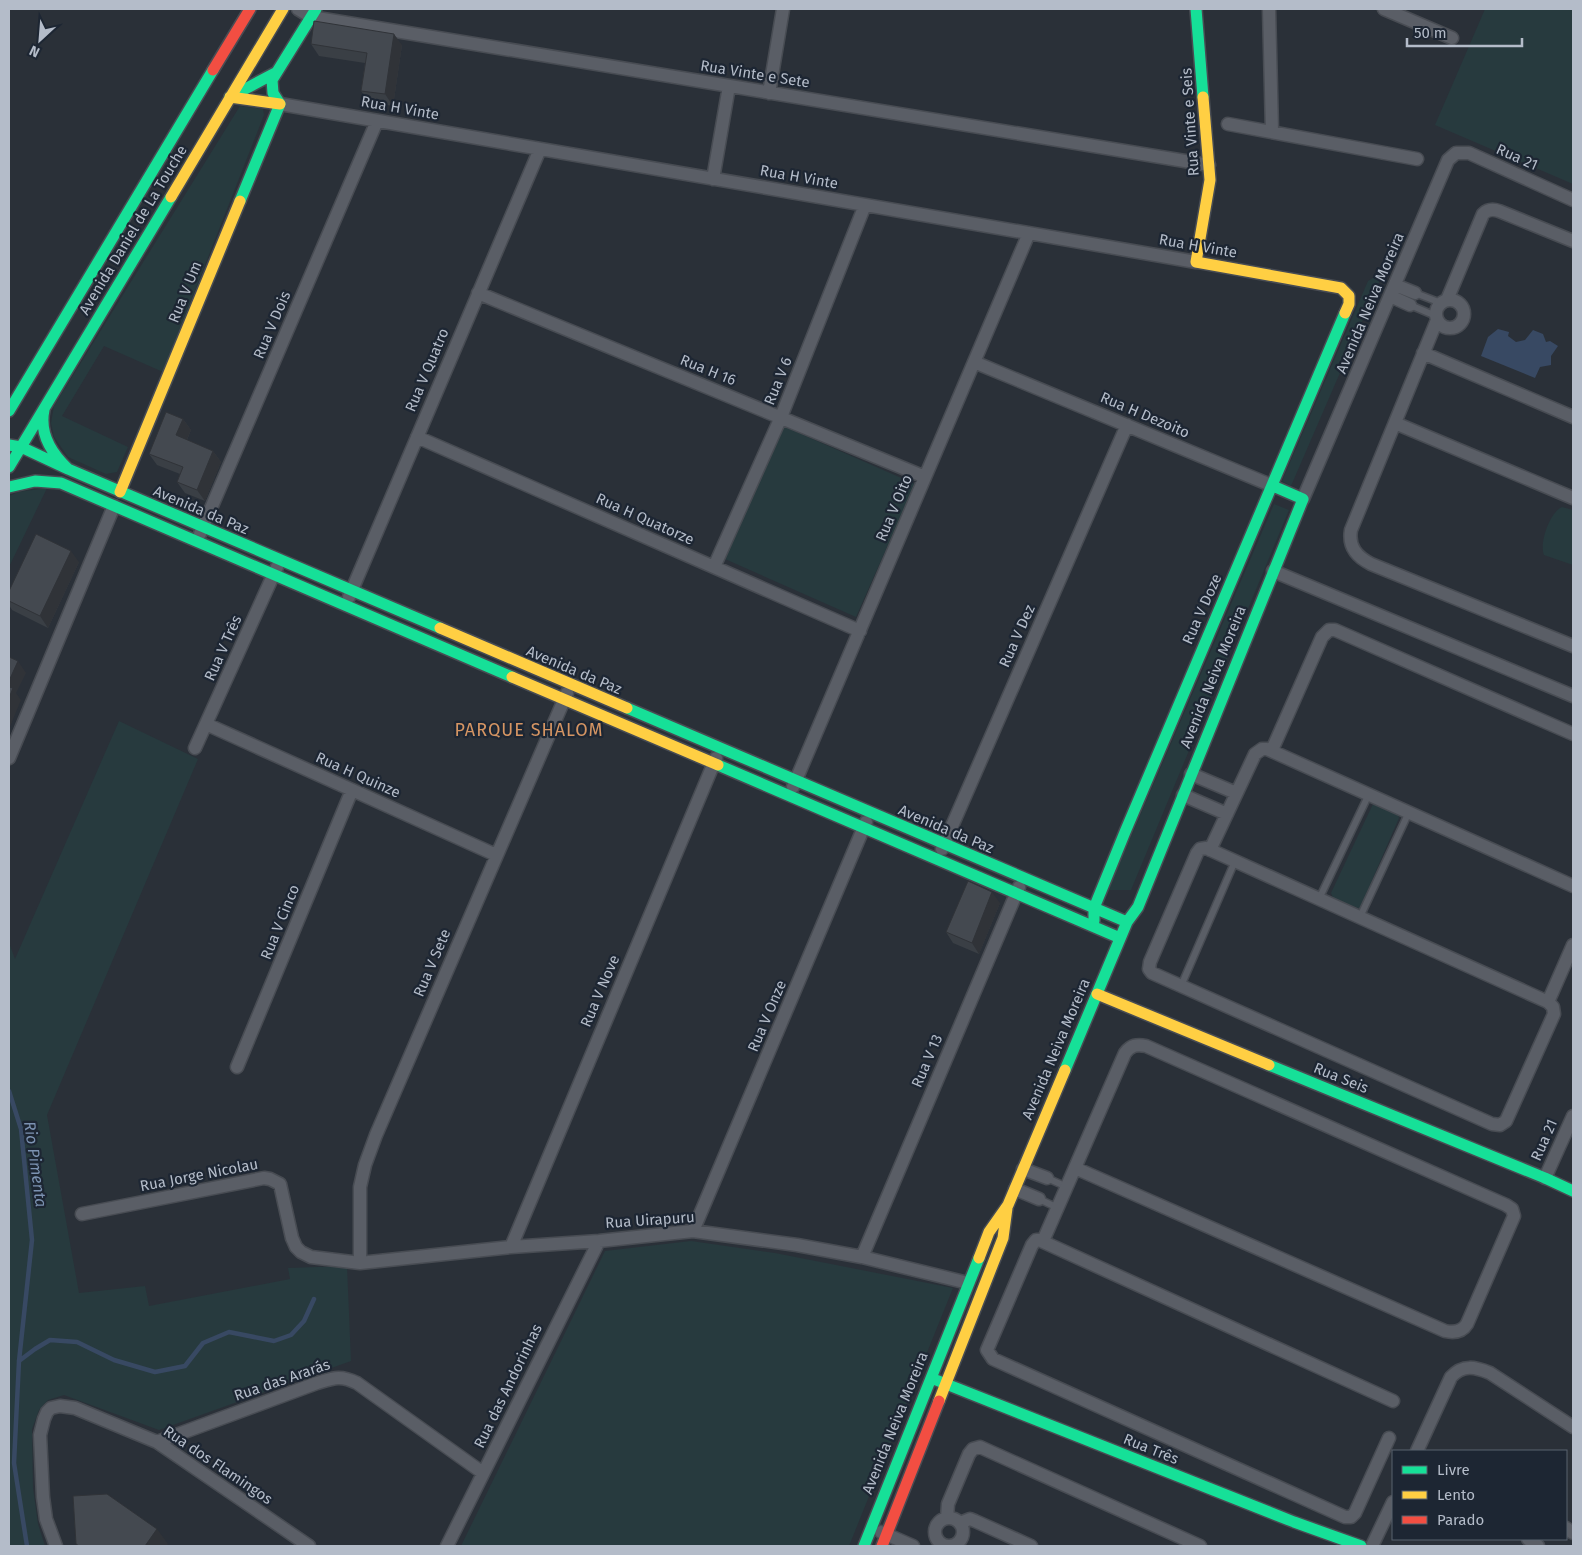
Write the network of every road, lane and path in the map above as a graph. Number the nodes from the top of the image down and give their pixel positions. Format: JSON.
{"nodes":[{"id":1,"x":250,"y":9,"type":"edge"},
{"id":2,"x":283,"y":9,"type":"edge"},
{"id":3,"x":298,"y":9,"type":"edge"},
{"id":4,"x":783,"y":9,"type":"edge"},
{"id":5,"x":1193,"y":9,"type":"edge"},
{"id":6,"x":1269,"y":9,"type":"edge"},
{"id":7,"x":1384,"y":9,"type":"edge"},
{"id":8,"x":314,"y":13,"type":"edge"},
{"id":9,"x":1452,"y":38,"type":"dead end"},
{"id":10,"x":276,"y":72,"type":"junction"},
{"id":11,"x":728,"y":86,"type":"junction"},
{"id":12,"x":769,"y":92,"type":"junction"},
{"id":13,"x":230,"y":97,"type":"junction"},
{"id":14,"x":280,"y":104,"type":"junction"},
{"id":15,"x":377,"y":121,"type":"junction"},
{"id":16,"x":1228,"y":124,"type":"dead end"},
{"id":17,"x":1272,"y":131,"type":"junction"},
{"id":18,"x":540,"y":149,"type":"junction"},
{"id":19,"x":1417,"y":159,"type":"dead end"},
{"id":20,"x":1448,"y":160,"type":"joint"},
{"id":21,"x":1209,"y":165,"type":"junction"},
{"id":22,"x":713,"y":178,"type":"junction"},
{"id":23,"x":1573,"y":200,"type":"edge"},
{"id":24,"x":865,"y":205,"type":"junction"},
{"id":25,"x":1030,"y":233,"type":"junction"},
{"id":26,"x":1573,"y":241,"type":"edge"},
{"id":27,"x":1196,"y":262,"type":"junction"},
{"id":28,"x":1392,"y":290,"type":"junction"},
{"id":29,"x":478,"y":293,"type":"junction"},
{"id":30,"x":1412,"y":299,"type":"junction"},
{"id":31,"x":1444,"y":302,"type":"junction"},
{"id":32,"x":1349,"y":304,"type":"joint"},
{"id":33,"x":1437,"y":318,"type":"junction"},
{"id":34,"x":1423,"y":353,"type":"junction"},
{"id":35,"x":974,"y":362,"type":"junction"},
{"id":36,"x":46,"y":405,"type":"junction"},
{"id":37,"x":9,"y":411,"type":"edge"},
{"id":38,"x":781,"y":417,"type":"junction"},
{"id":39,"x":1573,"y":417,"type":"edge"},
{"id":40,"x":1395,"y":423,"type":"junction"},
{"id":41,"x":1127,"y":425,"type":"junction"},
{"id":42,"x":417,"y":437,"type":"junction"},
{"id":43,"x":9,"y":445,"type":"edge"},
{"id":44,"x":21,"y":447,"type":"junction"},
{"id":45,"x":9,"y":467,"type":"edge"},
{"id":46,"x":68,"y":469,"type":"junction"},
{"id":47,"x":925,"y":477,"type":"junction"},
{"id":48,"x":1272,"y":486,"type":"junction"},
{"id":49,"x":9,"y":487,"type":"edge"},
{"id":50,"x":120,"y":492,"type":"junction"},
{"id":51,"x":1573,"y":498,"type":"edge"},
{"id":52,"x":1303,"y":499,"type":"junction"},
{"id":53,"x":114,"y":506,"type":"junction"},
{"id":54,"x":203,"y":527,"type":"junction"},
{"id":55,"x":197,"y":542,"type":"junction"},
{"id":56,"x":279,"y":560,"type":"junction"},
{"id":57,"x":714,"y":567,"type":"junction"},
{"id":58,"x":1273,"y":572,"type":"junction"},
{"id":59,"x":273,"y":575,"type":"junction"},
{"id":60,"x":351,"y":591,"type":"junction"},
{"id":61,"x":345,"y":605,"type":"junction"},
{"id":62,"x":860,"y":630,"type":"junction"},
{"id":63,"x":1573,"y":646,"type":"edge"},
{"id":64,"x":571,"y":685,"type":"junction"},
{"id":65,"x":1573,"y":696,"type":"edge"},
{"id":66,"x":564,"y":699,"type":"junction"},
{"id":67,"x":206,"y":724,"type":"junction"},
{"id":68,"x":1573,"y":734,"type":"edge"},
{"id":69,"x":195,"y":748,"type":"dead end"},
{"id":70,"x":720,"y":748,"type":"junction"},
{"id":71,"x":1272,"y":750,"type":"junction"},
{"id":72,"x":9,"y":758,"type":"edge"},
{"id":73,"x":713,"y":763,"type":"junction"},
{"id":74,"x":1191,"y":774,"type":"junction"},
{"id":75,"x":795,"y":781,"type":"junction"},
{"id":76,"x":352,"y":790,"type":"junction"},
{"id":77,"x":1236,"y":793,"type":"junction"},
{"id":78,"x":1369,"y":794,"type":"junction"},
{"id":79,"x":1183,"y":795,"type":"junction"},
{"id":80,"x":789,"y":796,"type":"junction"},
{"id":81,"x":1409,"y":812,"type":"junction"},
{"id":82,"x":870,"y":813,"type":"junction"},
{"id":83,"x":1227,"y":814,"type":"junction"},
{"id":84,"x":864,"y":828,"type":"junction"},
{"id":85,"x":944,"y":844,"type":"junction"},
{"id":86,"x":1210,"y":850,"type":"junction"},
{"id":87,"x":496,"y":855,"type":"junction"},
{"id":88,"x":938,"y":860,"type":"junction"},
{"id":89,"x":1235,"y":861,"type":"junction"},
{"id":90,"x":1023,"y":878,"type":"junction"},
{"id":91,"x":1573,"y":886,"type":"edge"},
{"id":92,"x":1016,"y":894,"type":"junction"},
{"id":93,"x":1319,"y":899,"type":"junction"},
{"id":94,"x":1094,"y":908,"type":"junction"},
{"id":95,"x":1360,"y":917,"type":"junction"},
{"id":96,"x":1127,"y":922,"type":"junction"},
{"id":97,"x":1095,"y":927,"type":"junction"},
{"id":98,"x":1120,"y":938,"type":"junction"},
{"id":99,"x":1573,"y":945,"type":"edge"},
{"id":100,"x":1181,"y":986,"type":"junction"},
{"id":101,"x":1097,"y":994,"type":"junction"},
{"id":102,"x":1548,"y":1002,"type":"junction"},
{"id":103,"x":238,"y":1067,"type":"dead end"},
{"id":104,"x":1573,"y":1116,"type":"edge"},
{"id":105,"x":1075,"y":1168,"type":"junction"},
{"id":106,"x":1023,"y":1169,"type":"junction"},
{"id":107,"x":1047,"y":1178,"type":"joint"},
{"id":108,"x":1545,"y":1178,"type":"junction"},
{"id":109,"x":1067,"y":1187,"type":"junction"},
{"id":110,"x":1015,"y":1189,"type":"junction"},
{"id":111,"x":1573,"y":1191,"type":"edge"},
{"id":112,"x":1039,"y":1200,"type":"joint"},
{"id":113,"x":1008,"y":1205,"type":"junction"},
{"id":114,"x":1058,"y":1208,"type":"junction"},
{"id":115,"x":82,"y":1214,"type":"dead end"},
{"id":116,"x":693,"y":1231,"type":"junction"},
{"id":117,"x":599,"y":1241,"type":"junction"},
{"id":118,"x":1043,"y":1241,"type":"junction"},
{"id":119,"x":511,"y":1247,"type":"junction"},
{"id":120,"x":862,"y":1257,"type":"junction"},
{"id":121,"x":360,"y":1263,"type":"junction"},
{"id":122,"x":968,"y":1284,"type":"junction"},
{"id":123,"x":931,"y":1378,"type":"junction"},
{"id":124,"x":947,"y":1384,"type":"junction"},
{"id":125,"x":1393,"y":1401,"type":"dead end"},
{"id":126,"x":1573,"y":1427,"type":"edge"},
{"id":127,"x":1389,"y":1438,"type":"dead end"},
{"id":128,"x":157,"y":1442,"type":"junction"},
{"id":129,"x":1417,"y":1450,"type":"edge"},
{"id":130,"x":483,"y":1473,"type":"junction"},
{"id":131,"x":1392,"y":1504,"type":"edge"},
{"id":132,"x":948,"y":1518,"type":"junction"},
{"id":133,"x":960,"y":1523,"type":"junction"},
{"id":134,"x":871,"y":1528,"type":"junction"},
{"id":135,"x":884,"y":1540,"type":"edge"},
{"id":136,"x":937,"y":1544,"type":"edge"},
{"id":137,"x":56,"y":1546,"type":"edge"},
{"id":138,"x":310,"y":1546,"type":"edge"},
{"id":139,"x":447,"y":1546,"type":"edge"},
{"id":140,"x":864,"y":1546,"type":"edge"},
{"id":141,"x":913,"y":1546,"type":"edge"},
{"id":142,"x":1031,"y":1546,"type":"edge"},
{"id":143,"x":1200,"y":1546,"type":"edge"},
{"id":144,"x":1361,"y":1546,"type":"edge"},
{"id":145,"x":1372,"y":1546,"type":"edge"}],
"edges":[{"from":1,"to":37,"type":"street","name":"Avenida Daniel de La Touche"},
{"from":2,"to":13,"type":"street","name":"Avenida Daniel de La Touche"},
{"from":3,"to":8,"type":"street","name":"Rua Vinte e Sete"},
{"from":4,"to":12,"type":"street"},
{"from":5,"to":21,"type":"street","name":"Rua Vinte e Seis"},
{"from":6,"to":17,"type":"street"},
{"from":7,"to":9,"type":"street"},
{"from":8,"to":10,"type":"street"},
{"from":8,"to":11,"type":"street","name":"Rua Vinte e Sete"},
{"from":10,"to":13,"type":"street"},
{"from":10,"to":14,"type":"street"},
{"from":11,"to":12,"type":"street","name":"Rua Vinte e Sete"},
{"from":11,"to":22,"type":"street"},
{"from":12,"to":21,"type":"street","name":"Rua Vinte e Sete"},
{"from":13,"to":14,"type":"street","name":"Rua H Vinte"},
{"from":13,"to":36,"type":"street","name":"Avenida Daniel de La Touche"},
{"from":14,"to":15,"type":"street","name":"Rua H Vinte"},
{"from":14,"to":50,"type":"street","name":"Rua V Um"},
{"from":15,"to":18,"type":"street","name":"Rua H Vinte"},
{"from":15,"to":54,"type":"street","name":"Rua V Dois"},
{"from":16,"to":17,"type":"street"},
{"from":17,"to":19,"type":"street"},
{"from":18,"to":22,"type":"street","name":"Rua H Vinte"},
{"from":18,"to":29,"type":"street","name":"Rua V Quatro"},
{"from":20,"to":23,"type":"street","name":"Rua 21"},
{"from":20,"to":28,"type":"street","name":"Avenida Neiva Moreira"},
{"from":21,"to":27,"type":"street","name":"Rua Vinte e Seis"},
{"from":22,"to":24,"type":"street","name":"Rua H Vinte"},
{"from":24,"to":25,"type":"street","name":"Rua H Vinte"},
{"from":24,"to":38,"type":"street","name":"Rua V 6"},
{"from":25,"to":27,"type":"street","name":"Rua H Vinte"},
{"from":25,"to":35,"type":"street","name":"Rua V Oito"},
{"from":26,"to":31,"type":"street"},
{"from":27,"to":32,"type":"street","name":"Rua H Vinte"},
{"from":28,"to":30,"type":"street"},
{"from":28,"to":52,"type":"street","name":"Avenida Neiva Moreira"},
{"from":29,"to":38,"type":"street","name":"Rua H 16"},
{"from":29,"to":42,"type":"street","name":"Rua V Quatro"},
{"from":30,"to":31,"type":"lane"},
{"from":30,"to":33,"type":"lane"},
{"from":31,"to":33,"type":"street"},
{"from":31,"to":33,"type":"street"},
{"from":32,"to":48,"type":"street","name":"Rua V Doze"},
{"from":33,"to":34,"type":"street"},
{"from":34,"to":39,"type":"street"},
{"from":34,"to":40,"type":"street"},
{"from":35,"to":41,"type":"street","name":"Rua H Dezoito"},
{"from":35,"to":47,"type":"street","name":"Rua V Oito"},
{"from":36,"to":44,"type":"street","name":"Avenida Daniel de La Touche"},
{"from":36,"to":46,"type":"street"},
{"from":38,"to":47,"type":"street","name":"Rua H 16"},
{"from":38,"to":57,"type":"street","name":"Rua V 6"},
{"from":40,"to":51,"type":"street"},
{"from":40,"to":63,"type":"street"},
{"from":41,"to":48,"type":"street","name":"Rua H Dezoito"},
{"from":41,"to":85,"type":"street","name":"Rua V Dez"},
{"from":42,"to":57,"type":"street","name":"Rua H Quatorze"},
{"from":42,"to":60,"type":"street","name":"Rua V Quatro"},
{"from":43,"to":44,"type":"street","name":"Avenida da Paz"},
{"from":44,"to":45,"type":"street","name":"Avenida Daniel de La Touche"},
{"from":44,"to":46,"type":"street","name":"Avenida da Paz"},
{"from":46,"to":50,"type":"street","name":"Avenida da Paz"},
{"from":47,"to":62,"type":"street","name":"Rua V Oito"},
{"from":48,"to":52,"type":"street","name":"Rua H Dezoito"},
{"from":48,"to":94,"type":"street","name":"Rua V Doze"},
{"from":49,"to":53,"type":"street","name":"Avenida da Paz"},
{"from":50,"to":54,"type":"street","name":"Avenida da Paz"},
{"from":52,"to":58,"type":"street","name":"Avenida Neiva Moreira"},
{"from":53,"to":55,"type":"street","name":"Avenida da Paz"},
{"from":53,"to":72,"type":"street"},
{"from":54,"to":55,"type":"street","name":"Rua V Dois"},
{"from":54,"to":56,"type":"street","name":"Avenida da Paz"},
{"from":55,"to":59,"type":"street","name":"Avenida da Paz"},
{"from":56,"to":59,"type":"street","name":"Rua V Três"},
{"from":56,"to":60,"type":"street","name":"Avenida da Paz"},
{"from":57,"to":62,"type":"street","name":"Rua H Quatorze"},
{"from":58,"to":65,"type":"street"},
{"from":58,"to":74,"type":"street","name":"Avenida Neiva Moreira"},
{"from":59,"to":61,"type":"street","name":"Avenida da Paz"},
{"from":59,"to":67,"type":"street","name":"Rua V Três"},
{"from":60,"to":61,"type":"street","name":"Rua V Quatro"},
{"from":60,"to":64,"type":"street","name":"Avenida da Paz"},
{"from":61,"to":66,"type":"street","name":"Avenida da Paz"},
{"from":62,"to":75,"type":"street","name":"Rua V Oito"},
{"from":64,"to":66,"type":"street","name":"Rua V Sete"},
{"from":64,"to":70,"type":"street","name":"Avenida da Paz"},
{"from":66,"to":73,"type":"street","name":"Avenida da Paz"},
{"from":66,"to":87,"type":"street","name":"Rua V Sete"},
{"from":67,"to":69,"type":"street","name":"Rua V Três"},
{"from":67,"to":76,"type":"street","name":"Rua H Quinze"},
{"from":68,"to":71,"type":"street"},
{"from":70,"to":73,"type":"street","name":"Rua V Nove"},
{"from":70,"to":75,"type":"street","name":"Avenida da Paz"},
{"from":71,"to":77,"type":"street"},
{"from":71,"to":78,"type":"street"},
{"from":73,"to":80,"type":"street","name":"Avenida da Paz"},
{"from":73,"to":119,"type":"street","name":"Rua V Nove"},
{"from":74,"to":77,"type":"street"},
{"from":74,"to":79,"type":"street","name":"Avenida Neiva Moreira"},
{"from":75,"to":80,"type":"street","name":"Rua V Oito"},
{"from":75,"to":82,"type":"street","name":"Avenida da Paz"},
{"from":76,"to":87,"type":"street","name":"Rua H Quinze"},
{"from":76,"to":103,"type":"street","name":"Rua V Cinco"},
{"from":77,"to":83,"type":"street"},
{"from":78,"to":81,"type":"street"},
{"from":78,"to":93,"type":"lane"},
{"from":79,"to":83,"type":"street"},
{"from":79,"to":96,"type":"street","name":"Avenida Neiva Moreira"},
{"from":80,"to":84,"type":"street","name":"Avenida da Paz"},
{"from":81,"to":91,"type":"street"},
{"from":81,"to":95,"type":"lane"},
{"from":82,"to":84,"type":"street","name":"Rua V Onze"},
{"from":82,"to":85,"type":"street","name":"Avenida da Paz"},
{"from":83,"to":86,"type":"street"},
{"from":84,"to":88,"type":"street","name":"Avenida da Paz"},
{"from":84,"to":116,"type":"street","name":"Rua V Onze"},
{"from":85,"to":88,"type":"street","name":"Rua V Dez"},
{"from":85,"to":90,"type":"street","name":"Avenida da Paz"},
{"from":86,"to":89,"type":"street"},
{"from":86,"to":100,"type":"street"},
{"from":87,"to":121,"type":"street","name":"Rua V Sete"},
{"from":88,"to":92,"type":"street","name":"Avenida da Paz"},
{"from":89,"to":93,"type":"street"},
{"from":89,"to":100,"type":"lane"},
{"from":90,"to":92,"type":"street","name":"Rua V 13"},
{"from":90,"to":94,"type":"street","name":"Avenida da Paz"},
{"from":92,"to":97,"type":"street","name":"Avenida da Paz"},
{"from":92,"to":120,"type":"street","name":"Rua V 13"},
{"from":93,"to":95,"type":"street"},
{"from":94,"to":96,"type":"street","name":"Avenida da Paz"},
{"from":94,"to":97,"type":"street","name":"Rua V Doze"},
{"from":95,"to":102,"type":"street"},
{"from":96,"to":98,"type":"street","name":"Avenida Neiva Moreira"},
{"from":97,"to":98,"type":"street","name":"Avenida da Paz"},
{"from":98,"to":101,"type":"street","name":"Avenida Neiva Moreira"},
{"from":99,"to":102,"type":"street"},
{"from":100,"to":102,"type":"street"},
{"from":101,"to":106,"type":"street","name":"Avenida Neiva Moreira"},
{"from":101,"to":108,"type":"street","name":"Rua Seis"},
{"from":104,"to":108,"type":"street","name":"Rua 21"},
{"from":105,"to":105,"type":"street"},
{"from":105,"to":109,"type":"street"},
{"from":106,"to":107,"type":"street"},
{"from":106,"to":110,"type":"street","name":"Avenida Neiva Moreira"},
{"from":107,"to":109,"type":"lane"},
{"from":108,"to":111,"type":"street","name":"Rua Seis"},
{"from":109,"to":114,"type":"street"},
{"from":110,"to":112,"type":"street"},
{"from":110,"to":113,"type":"street","name":"Avenida Neiva Moreira"},
{"from":112,"to":114,"type":"lane"},
{"from":113,"to":122,"type":"street","name":"Avenida Neiva Moreira"},
{"from":113,"to":124,"type":"street","name":"Avenida Neiva Moreira"},
{"from":114,"to":118,"type":"street"},
{"from":115,"to":121,"type":"street","name":"Rua Jorge Nicolau"},
{"from":116,"to":117,"type":"street","name":"Rua Uirapuru"},
{"from":116,"to":120,"type":"street","name":"Rua Uirapuru"},
{"from":117,"to":119,"type":"street","name":"Rua Uirapuru"},
{"from":117,"to":130,"type":"street","name":"Rua das Andorinhas"},
{"from":118,"to":125,"type":"street"},
{"from":118,"to":127,"type":"street"},
{"from":119,"to":121,"type":"street","name":"Rua Uirapuru"},
{"from":120,"to":122,"type":"street","name":"Rua Uirapuru"},
{"from":122,"to":123,"type":"street","name":"Avenida Neiva Moreira"},
{"from":123,"to":124,"type":"street","name":"Rua Três"},
{"from":123,"to":134,"type":"street","name":"Avenida Neiva Moreira"},
{"from":124,"to":135,"type":"street","name":"Avenida Neiva Moreira"},
{"from":124,"to":144,"type":"street","name":"Rua Três"},
{"from":126,"to":129,"type":"street"},
{"from":128,"to":130,"type":"street","name":"Rua das Ararás"},
{"from":128,"to":137,"type":"street","name":"Rua dos Flamingos"},
{"from":128,"to":138,"type":"street","name":"Rua dos Flamingos"},
{"from":130,"to":139,"type":"street","name":"Rua das Andorinhas"},
{"from":131,"to":145,"type":"street"},
{"from":132,"to":133,"type":"street"},
{"from":132,"to":136,"type":"street"},
{"from":132,"to":143,"type":"street"},
{"from":133,"to":136,"type":"street"},
{"from":133,"to":142,"type":"street"},
{"from":134,"to":135,"type":"street"},
{"from":134,"to":140,"type":"street","name":"Avenida Neiva Moreira"},
{"from":135,"to":141,"type":"street"}]}
